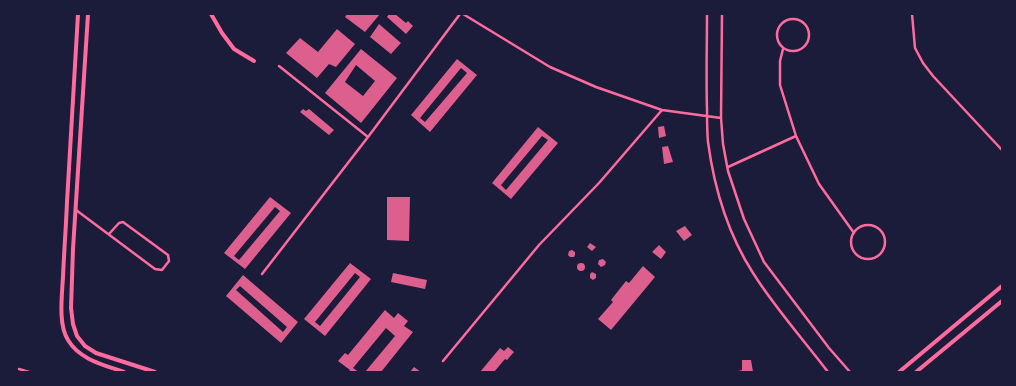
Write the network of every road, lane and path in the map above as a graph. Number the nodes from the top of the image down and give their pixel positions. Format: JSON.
{"nodes":[{"id":1,"x":78,"y":14,"type":"edge"},
{"id":2,"x":88,"y":14,"type":"edge"},
{"id":3,"x":211,"y":14,"type":"edge"},
{"id":4,"x":461,"y":14,"type":"edge"},
{"id":5,"x":707,"y":14,"type":"edge"},
{"id":6,"x":722,"y":14,"type":"edge"},
{"id":7,"x":912,"y":14,"type":"edge"},
{"id":8,"x":783,"y":48,"type":"junction"},
{"id":9,"x":254,"y":61,"type":"dead end"},
{"id":10,"x":279,"y":66,"type":"dead end"},
{"id":11,"x":662,"y":110,"type":"junction"},
{"id":12,"x":707,"y":117,"type":"junction"},
{"id":13,"x":721,"y":118,"type":"junction"},
{"id":14,"x":796,"y":136,"type":"junction"},
{"id":15,"x":368,"y":137,"type":"junction"},
{"id":16,"x":1002,"y":150,"type":"edge"},
{"id":17,"x":728,"y":167,"type":"junction"},
{"id":18,"x":76,"y":210,"type":"junction"},
{"id":19,"x":109,"y":234,"type":"junction"},
{"id":20,"x":854,"y":234,"type":"junction"},
{"id":21,"x":262,"y":274,"type":"dead end"},
{"id":22,"x":1002,"y":286,"type":"edge"},
{"id":23,"x":1002,"y":301,"type":"edge"},
{"id":24,"x":443,"y":361,"type":"dead end"},
{"id":25,"x":20,"y":369,"type":"dead end"},
{"id":26,"x":29,"y":372,"type":"edge"},
{"id":27,"x":124,"y":372,"type":"edge"},
{"id":28,"x":154,"y":372,"type":"edge"},
{"id":29,"x":828,"y":372,"type":"edge"},
{"id":30,"x":850,"y":372,"type":"edge"},
{"id":31,"x":899,"y":372,"type":"edge"},
{"id":32,"x":916,"y":372,"type":"edge"}],
"edges":[{"from":1,"to":27,"type":"street"},
{"from":2,"to":18,"type":"street"},
{"from":3,"to":9,"type":"street"},
{"from":4,"to":11,"type":"lane"},
{"from":4,"to":15,"type":"lane"},
{"from":5,"to":12,"type":"lane"},
{"from":6,"to":13,"type":"lane"},
{"from":7,"to":16,"type":"lane"},
{"from":8,"to":8,"type":"lane"},
{"from":8,"to":14,"type":"lane"},
{"from":10,"to":15,"type":"lane"},
{"from":11,"to":12,"type":"lane"},
{"from":11,"to":24,"type":"lane"},
{"from":12,"to":13,"type":"lane"},
{"from":12,"to":29,"type":"lane"},
{"from":13,"to":17,"type":"lane"},
{"from":14,"to":17,"type":"lane"},
{"from":14,"to":20,"type":"lane"},
{"from":15,"to":21,"type":"lane"},
{"from":17,"to":30,"type":"lane"},
{"from":18,"to":19,"type":"lane"},
{"from":18,"to":28,"type":"street"},
{"from":19,"to":19,"type":"lane"},
{"from":20,"to":20,"type":"lane"},
{"from":22,"to":31,"type":"street"},
{"from":23,"to":32,"type":"street"},
{"from":25,"to":26,"type":"lane"}]}
